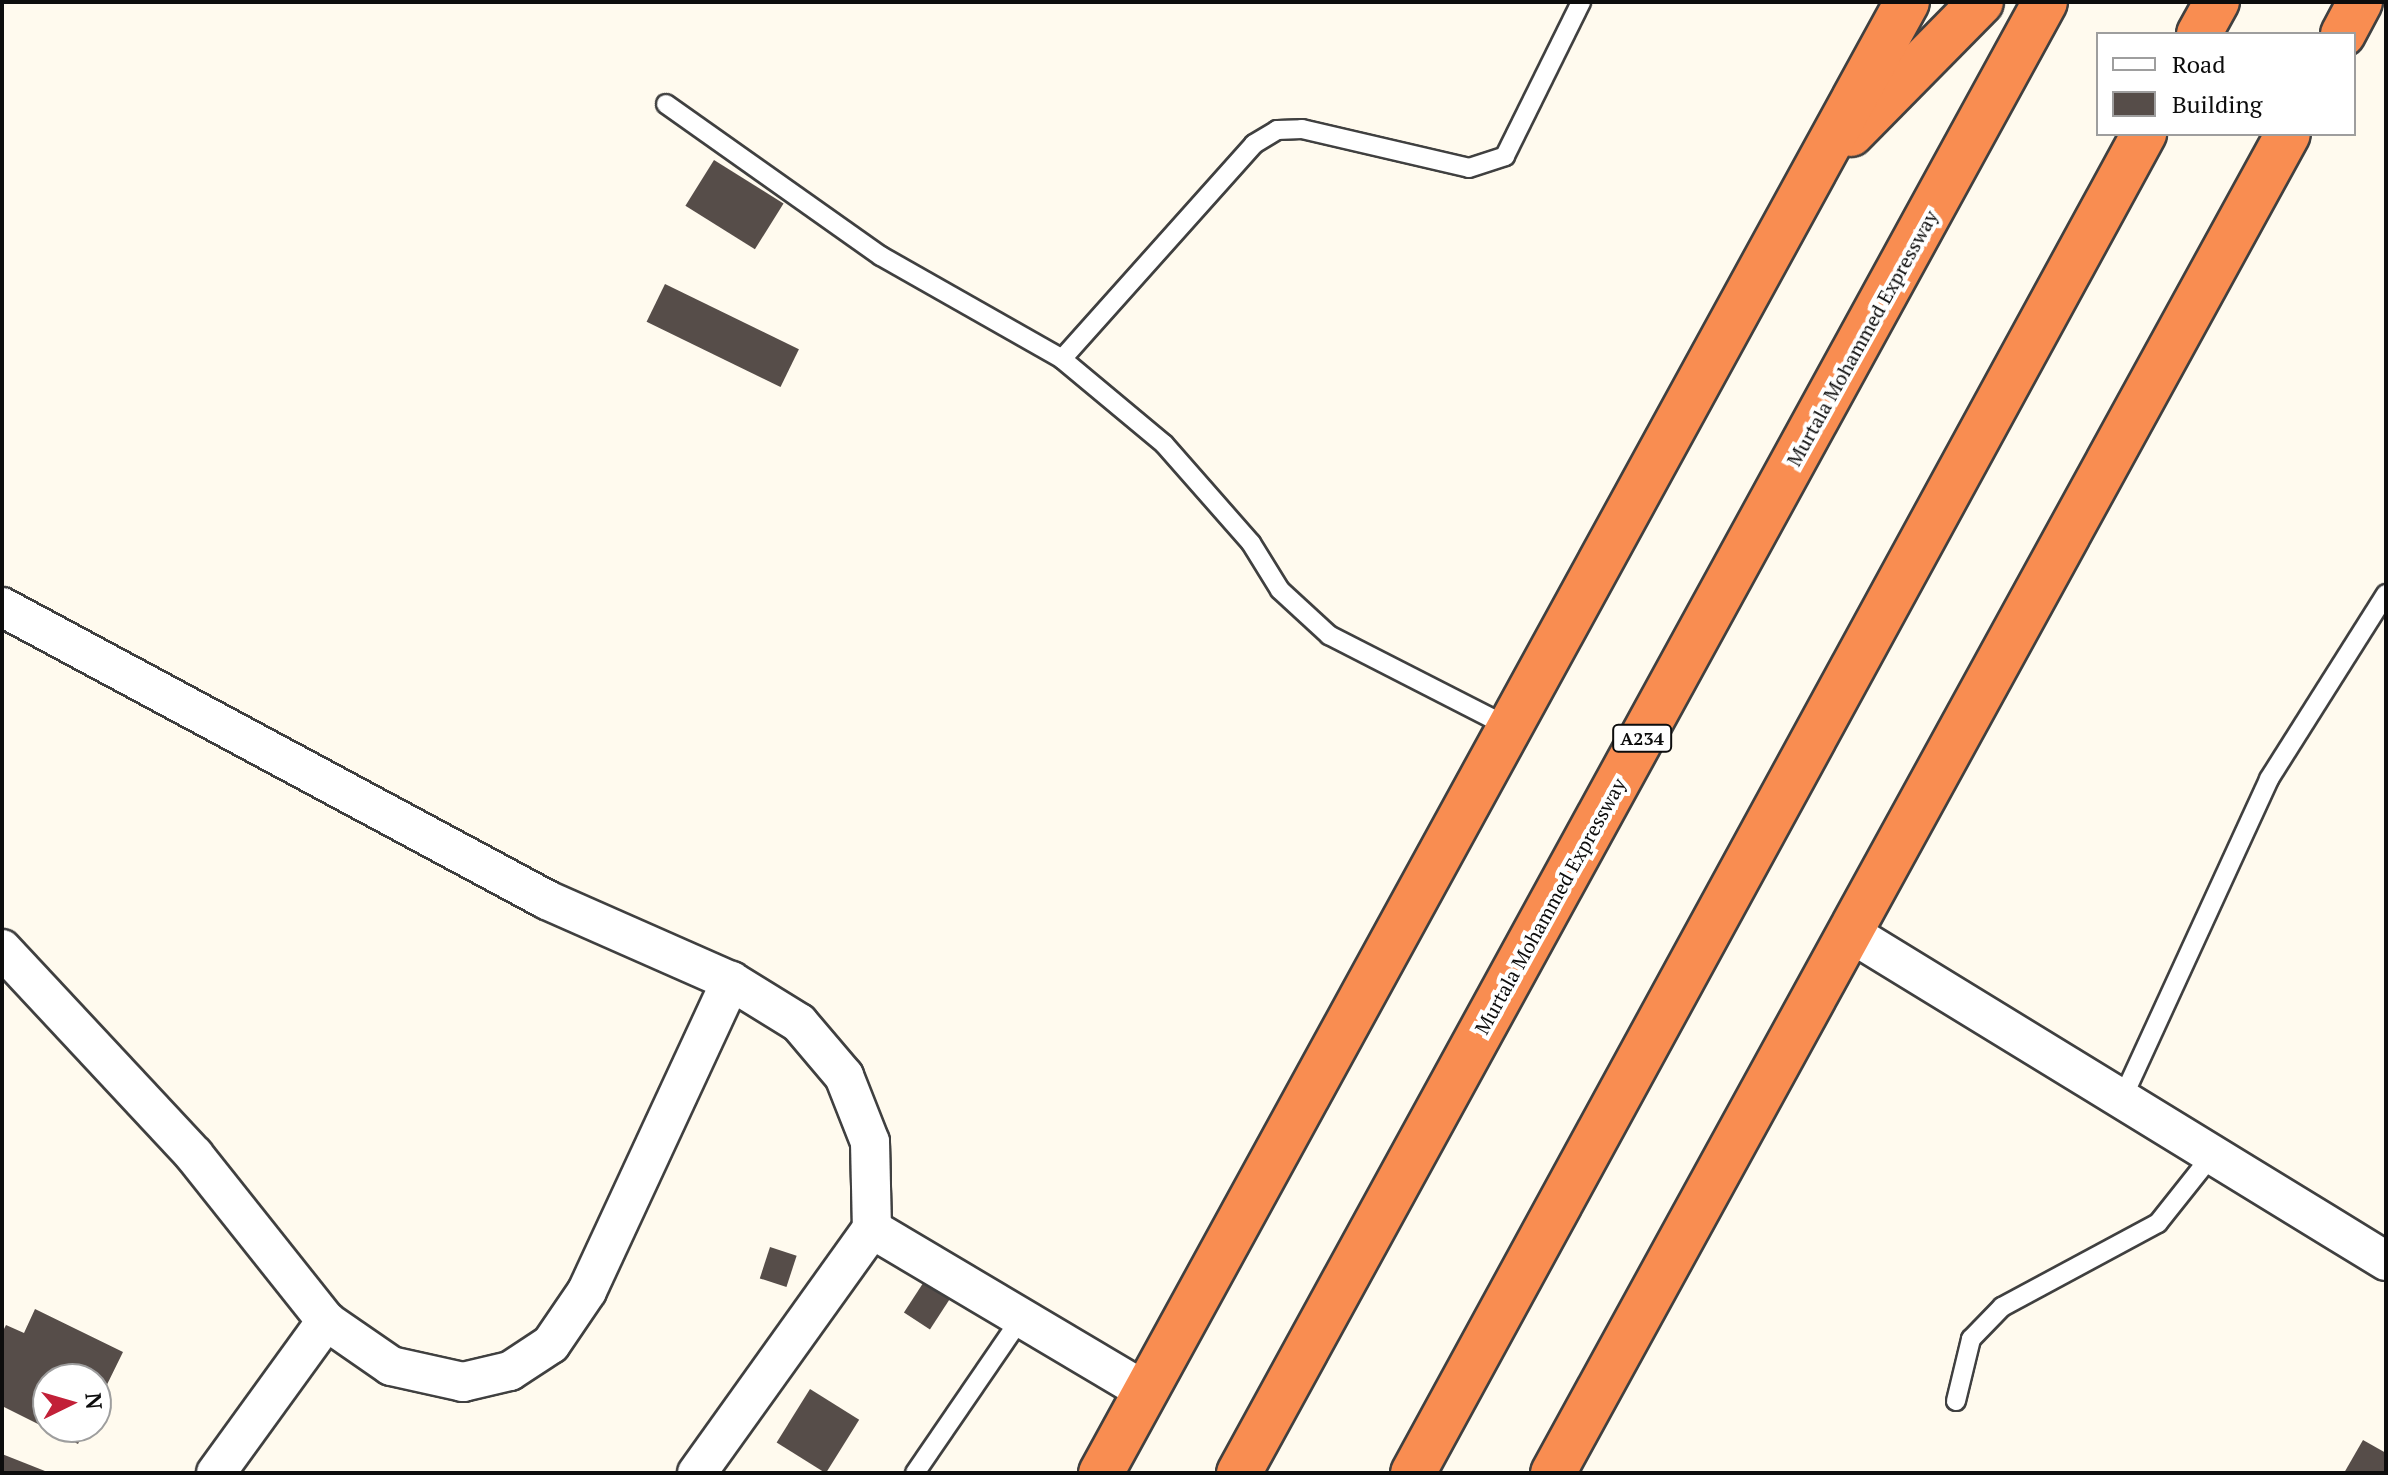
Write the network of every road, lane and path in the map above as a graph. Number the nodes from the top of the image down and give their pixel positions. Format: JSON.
{"nodes":[{"id":1,"x":1581,"y":2,"type":"edge"},
{"id":2,"x":1907,"y":2,"type":"edge"},
{"id":3,"x":1981,"y":2,"type":"edge"},
{"id":4,"x":2045,"y":2,"type":"edge"},
{"id":5,"x":2217,"y":2,"type":"edge"},
{"id":6,"x":2360,"y":2,"type":"edge"},
{"id":7,"x":2200,"y":32,"type":"edge"},
{"id":8,"x":2344,"y":32,"type":"edge"},
{"id":9,"x":666,"y":104,"type":"dead end"},
{"id":10,"x":2143,"y":136,"type":"edge"},
{"id":11,"x":2287,"y":136,"type":"edge"},
{"id":12,"x":1811,"y":174,"type":"junction"},
{"id":13,"x":1062,"y":359,"type":"junction"},
{"id":14,"x":2386,"y":594,"type":"edge"},
{"id":15,"x":2,"y":607,"type":"edge"},
{"id":16,"x":1509,"y":727,"type":"junction"},
{"id":17,"x":1849,"y":932,"type":"junction"},
{"id":18,"x":2,"y":949,"type":"edge"},
{"id":19,"x":731,"y":981,"type":"junction"},
{"id":20,"x":2122,"y":1099,"type":"junction"},
{"id":21,"x":2212,"y":1155,"type":"junction"},
{"id":22,"x":872,"y":1229,"type":"junction"},
{"id":23,"x":2386,"y":1261,"type":"edge"},
{"id":24,"x":1021,"y":1318,"type":"junction"},
{"id":25,"x":326,"y":1321,"type":"junction"},
{"id":26,"x":1146,"y":1392,"type":"junction"},
{"id":27,"x":1956,"y":1401,"type":"dead end"},
{"id":28,"x":216,"y":1473,"type":"edge"},
{"id":29,"x":697,"y":1473,"type":"edge"},
{"id":30,"x":915,"y":1473,"type":"edge"},
{"id":31,"x":1101,"y":1473,"type":"edge"},
{"id":32,"x":1239,"y":1473,"type":"edge"},
{"id":33,"x":1413,"y":1473,"type":"edge"},
{"id":34,"x":1553,"y":1473,"type":"edge"}],
"edges":[{"from":1,"to":13,"type":"lane"},
{"from":2,"to":12,"type":"highway"},
{"from":3,"to":12,"type":"highway"},
{"from":4,"to":32,"type":"highway","name":"Murtala Mohammed Expressway","number":"A234"},
{"from":5,"to":7,"type":"highway"},
{"from":6,"to":8,"type":"highway"},
{"from":9,"to":13,"type":"lane"},
{"from":10,"to":33,"type":"highway"},
{"from":11,"to":17,"type":"highway"},
{"from":12,"to":16,"type":"highway"},
{"from":13,"to":16,"type":"lane"},
{"from":14,"to":20,"type":"lane"},
{"from":15,"to":19,"type":"street"},
{"from":16,"to":26,"type":"highway"},
{"from":17,"to":20,"type":"street"},
{"from":17,"to":34,"type":"highway"},
{"from":18,"to":25,"type":"street"},
{"from":19,"to":22,"type":"street"},
{"from":19,"to":25,"type":"street"},
{"from":20,"to":21,"type":"street"},
{"from":21,"to":23,"type":"street"},
{"from":21,"to":27,"type":"lane"},
{"from":22,"to":24,"type":"street"},
{"from":22,"to":29,"type":"street"},
{"from":24,"to":26,"type":"street"},
{"from":24,"to":30,"type":"lane"},
{"from":25,"to":28,"type":"street"},
{"from":26,"to":31,"type":"highway"}]}
